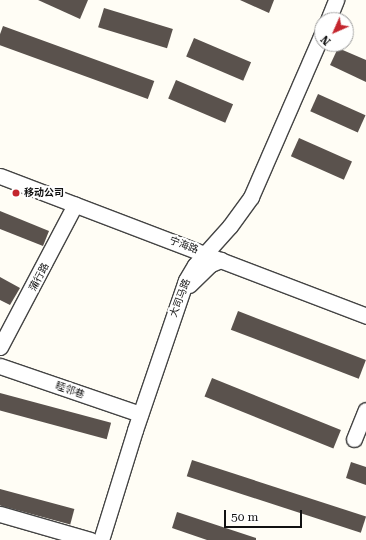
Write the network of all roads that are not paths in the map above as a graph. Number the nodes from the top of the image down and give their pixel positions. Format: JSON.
{"nodes":[{"id":1,"x":336,"y":0,"type":"edge"},
{"id":2,"x":331,"y":12,"type":"edge"},
{"id":3,"x":314,"y":52,"type":"edge"},
{"id":4,"x":0,"y":176,"type":"edge"},
{"id":5,"x":75,"y":205,"type":"junction"},
{"id":6,"x":206,"y":253,"type":"junction"},
{"id":7,"x":221,"y":260,"type":"junction"},
{"id":8,"x":180,"y":296,"type":"junction"},
{"id":9,"x":366,"y":316,"type":"edge"},
{"id":10,"x":0,"y":347,"type":"edge"},
{"id":11,"x":0,"y":366,"type":"edge"},
{"id":12,"x":366,"y":410,"type":"edge"},
{"id":13,"x":140,"y":414,"type":"junction"},
{"id":14,"x":354,"y":439,"type":"dead end"},
{"id":15,"x":0,"y":514,"type":"edge"},
{"id":16,"x":90,"y":540,"type":"edge"},
{"id":17,"x":101,"y":540,"type":"edge"}],
"edges":[{"from":1,"to":2,"type":"street"},
{"from":3,"to":6,"type":"street","name":"大司马路"},
{"from":4,"to":5,"type":"street","name":"宁海路"},
{"from":5,"to":6,"type":"street","name":"宁海路"},
{"from":5,"to":10,"type":"street","name":"蒲行路"},
{"from":6,"to":7,"type":"street","name":"宁海路"},
{"from":6,"to":8,"type":"street","name":"大司马路"},
{"from":7,"to":8,"type":"street"},
{"from":7,"to":9,"type":"street","name":"宁海路"},
{"from":8,"to":13,"type":"street","name":"大司马路"},
{"from":11,"to":13,"type":"street","name":"睦邻巷"},
{"from":12,"to":14,"type":"street"},
{"from":13,"to":17,"type":"street","name":"大司马路"},
{"from":15,"to":16,"type":"street"}]}
